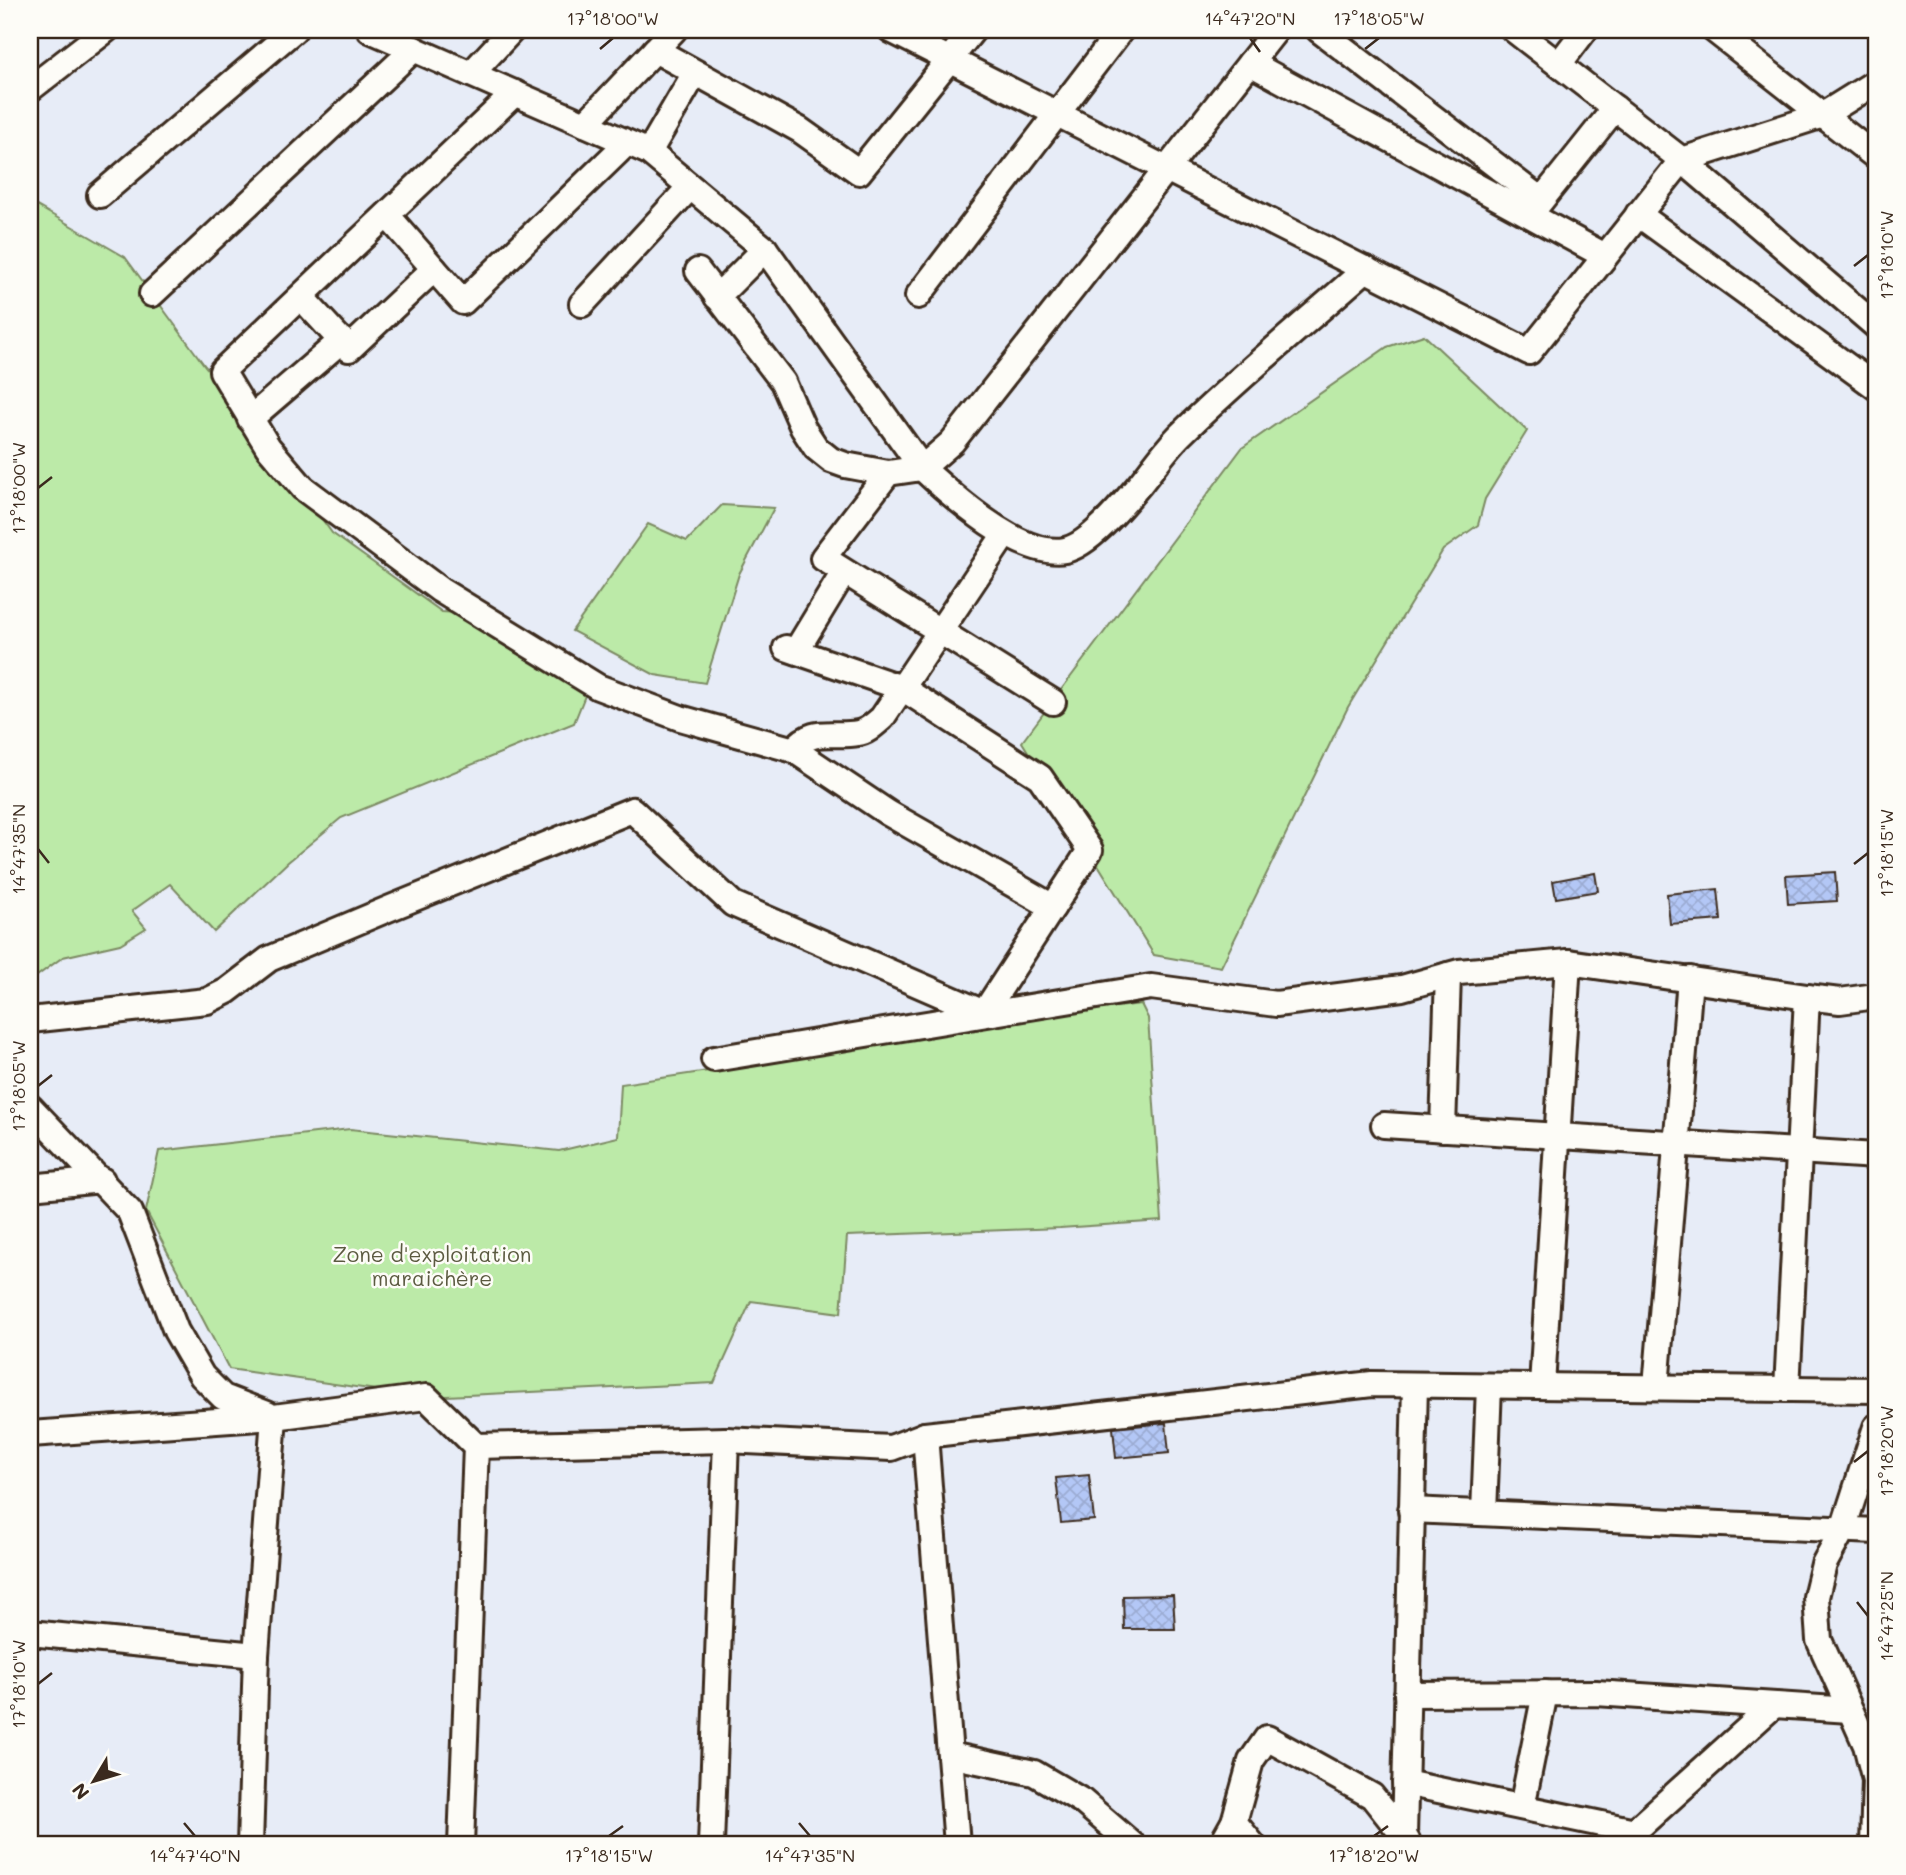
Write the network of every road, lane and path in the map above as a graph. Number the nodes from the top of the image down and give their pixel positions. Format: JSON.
{"nodes":[{"id":1,"x":106,"y":30,"type":"edge"},
{"id":2,"x":294,"y":30,"type":"edge"},
{"id":3,"x":370,"y":30,"type":"edge"},
{"id":4,"x":512,"y":30,"type":"edge"},
{"id":5,"x":674,"y":30,"type":"edge"},
{"id":6,"x":891,"y":30,"type":"edge"},
{"id":7,"x":973,"y":30,"type":"edge"},
{"id":8,"x":1121,"y":30,"type":"edge"},
{"id":9,"x":1276,"y":30,"type":"edge"},
{"id":10,"x":1319,"y":30,"type":"edge"},
{"id":11,"x":1514,"y":30,"type":"edge"},
{"id":12,"x":1586,"y":30,"type":"edge"},
{"id":13,"x":1714,"y":30,"type":"edge"},
{"id":14,"x":414,"y":49,"type":"junction"},
{"id":15,"x":654,"y":50,"type":"junction"},
{"id":16,"x":950,"y":60,"type":"junction"},
{"id":17,"x":1250,"y":63,"type":"junction"},
{"id":18,"x":1559,"y":64,"type":"junction"},
{"id":19,"x":695,"y":73,"type":"junction"},
{"id":20,"x":471,"y":74,"type":"junction"},
{"id":21,"x":1876,"y":82,"type":"edge"},
{"id":22,"x":30,"y":89,"type":"edge"},
{"id":23,"x":515,"y":93,"type":"junction"},
{"id":24,"x":1615,"y":108,"type":"junction"},
{"id":25,"x":1057,"y":113,"type":"junction"},
{"id":26,"x":1823,"y":115,"type":"junction"},
{"id":27,"x":585,"y":124,"type":"junction"},
{"id":28,"x":638,"y":148,"type":"junction"},
{"id":29,"x":1876,"y":156,"type":"edge"},
{"id":30,"x":1682,"y":160,"type":"junction"},
{"id":31,"x":1167,"y":169,"type":"junction"},
{"id":32,"x":690,"y":187,"type":"junction"},
{"id":33,"x":100,"y":195,"type":"dead end"},
{"id":34,"x":1535,"y":208,"type":"junction"},
{"id":35,"x":1639,"y":214,"type":"junction"},
{"id":36,"x":387,"y":215,"type":"junction"},
{"id":37,"x":765,"y":249,"type":"junction"},
{"id":38,"x":1605,"y":256,"type":"junction"},
{"id":39,"x":434,"y":269,"type":"junction"},
{"id":40,"x":1366,"y":270,"type":"junction"},
{"id":41,"x":698,"y":271,"type":"dead end"},
{"id":42,"x":152,"y":294,"type":"dead end"},
{"id":43,"x":918,"y":296,"type":"dead end"},
{"id":44,"x":301,"y":297,"type":"junction"},
{"id":45,"x":717,"y":297,"type":"junction"},
{"id":46,"x":582,"y":304,"type":"dead end"},
{"id":47,"x":1876,"y":326,"type":"edge"},
{"id":48,"x":342,"y":340,"type":"junction"},
{"id":49,"x":1876,"y":387,"type":"edge"},
{"id":50,"x":250,"y":419,"type":"junction"},
{"id":51,"x":922,"y":467,"type":"junction"},
{"id":52,"x":888,"y":473,"type":"junction"},
{"id":53,"x":1005,"y":534,"type":"junction"},
{"id":54,"x":844,"y":572,"type":"junction"},
{"id":55,"x":940,"y":631,"type":"junction"},
{"id":56,"x":902,"y":688,"type":"junction"},
{"id":57,"x":1053,"y":702,"type":"dead end"},
{"id":58,"x":794,"y":750,"type":"junction"},
{"id":59,"x":1053,"y":907,"type":"junction"},
{"id":60,"x":1568,"y":962,"type":"junction"},
{"id":61,"x":1448,"y":975,"type":"junction"},
{"id":62,"x":1690,"y":979,"type":"junction"},
{"id":63,"x":1876,"y":996,"type":"edge"},
{"id":64,"x":1807,"y":998,"type":"junction"},
{"id":65,"x":985,"y":1013,"type":"junction"},
{"id":66,"x":30,"y":1020,"type":"edge"},
{"id":67,"x":714,"y":1059,"type":"dead end"},
{"id":68,"x":30,"y":1107,"type":"edge"},
{"id":69,"x":1384,"y":1125,"type":"dead end"},
{"id":70,"x":1443,"y":1129,"type":"junction"},
{"id":71,"x":1558,"y":1136,"type":"junction"},
{"id":72,"x":1676,"y":1143,"type":"junction"},
{"id":73,"x":1799,"y":1151,"type":"junction"},
{"id":74,"x":1876,"y":1156,"type":"edge"},
{"id":75,"x":102,"y":1180,"type":"junction"},
{"id":76,"x":30,"y":1186,"type":"edge"},
{"id":77,"x":1415,"y":1385,"type":"junction"},
{"id":78,"x":1489,"y":1386,"type":"junction"},
{"id":79,"x":1542,"y":1386,"type":"junction"},
{"id":80,"x":1656,"y":1387,"type":"junction"},
{"id":81,"x":1787,"y":1389,"type":"junction"},
{"id":82,"x":1876,"y":1390,"type":"edge"},
{"id":83,"x":274,"y":1417,"type":"junction"},
{"id":84,"x":1876,"y":1427,"type":"edge"},
{"id":85,"x":30,"y":1434,"type":"edge"},
{"id":86,"x":925,"y":1435,"type":"junction"},
{"id":87,"x":726,"y":1440,"type":"junction"},
{"id":88,"x":476,"y":1446,"type":"junction"},
{"id":89,"x":1412,"y":1510,"type":"junction"},
{"id":90,"x":1484,"y":1513,"type":"junction"},
{"id":91,"x":1843,"y":1529,"type":"junction"},
{"id":92,"x":1876,"y":1531,"type":"edge"},
{"id":93,"x":30,"y":1633,"type":"edge"},
{"id":94,"x":256,"y":1655,"type":"junction"},
{"id":95,"x":1545,"y":1693,"type":"junction"},
{"id":96,"x":1407,"y":1694,"type":"junction"},
{"id":97,"x":1774,"y":1705,"type":"junction"},
{"id":98,"x":1850,"y":1710,"type":"junction"},
{"id":99,"x":950,"y":1755,"type":"junction"},
{"id":100,"x":1405,"y":1783,"type":"junction"},
{"id":101,"x":1522,"y":1807,"type":"junction"},
{"id":102,"x":1234,"y":1822,"type":"junction"},
{"id":103,"x":1627,"y":1838,"type":"edge"},
{"id":104,"x":1408,"y":1840,"type":"edge"},
{"id":105,"x":250,"y":1845,"type":"edge"},
{"id":106,"x":461,"y":1845,"type":"edge"},
{"id":107,"x":711,"y":1845,"type":"edge"},
{"id":108,"x":957,"y":1845,"type":"edge"},
{"id":109,"x":1133,"y":1845,"type":"edge"},
{"id":110,"x":1221,"y":1845,"type":"edge"},
{"id":111,"x":1253,"y":1845,"type":"edge"},
{"id":112,"x":1874,"y":1845,"type":"edge"}],
"edges":[{"from":1,"to":22,"type":"street"},
{"from":2,"to":33,"type":"street"},
{"from":3,"to":14,"type":"street"},
{"from":4,"to":20,"type":"street"},
{"from":5,"to":15,"type":"street"},
{"from":6,"to":16,"type":"street"},
{"from":7,"to":16,"type":"street"},
{"from":8,"to":25,"type":"street"},
{"from":9,"to":17,"type":"street"},
{"from":10,"to":34,"type":"street"},
{"from":11,"to":18,"type":"street"},
{"from":12,"to":18,"type":"street"},
{"from":13,"to":26,"type":"street"},
{"from":14,"to":20,"type":"street"},
{"from":14,"to":42,"type":"street"},
{"from":15,"to":19,"type":"street"},
{"from":15,"to":27,"type":"street"},
{"from":16,"to":19,"type":"street"},
{"from":16,"to":25,"type":"street"},
{"from":17,"to":31,"type":"street"},
{"from":17,"to":34,"type":"street"},
{"from":18,"to":24,"type":"street"},
{"from":19,"to":28,"type":"street"},
{"from":20,"to":23,"type":"street"},
{"from":21,"to":26,"type":"street"},
{"from":23,"to":27,"type":"street"},
{"from":23,"to":36,"type":"street"},
{"from":24,"to":30,"type":"street"},
{"from":24,"to":34,"type":"street"},
{"from":25,"to":31,"type":"street"},
{"from":25,"to":43,"type":"street"},
{"from":26,"to":29,"type":"street"},
{"from":26,"to":30,"type":"street"},
{"from":27,"to":28,"type":"street"},
{"from":28,"to":32,"type":"street"},
{"from":28,"to":39,"type":"street"},
{"from":30,"to":35,"type":"street"},
{"from":30,"to":47,"type":"street"},
{"from":31,"to":40,"type":"street"},
{"from":31,"to":51,"type":"street"},
{"from":32,"to":37,"type":"street"},
{"from":32,"to":46,"type":"street"},
{"from":34,"to":38,"type":"street"},
{"from":35,"to":38,"type":"street"},
{"from":35,"to":49,"type":"street"},
{"from":36,"to":39,"type":"street"},
{"from":36,"to":44,"type":"street"},
{"from":37,"to":45,"type":"street"},
{"from":37,"to":51,"type":"street"},
{"from":38,"to":40,"type":"street"},
{"from":39,"to":48,"type":"street"},
{"from":40,"to":53,"type":"street"},
{"from":41,"to":45,"type":"street"},
{"from":44,"to":48,"type":"street"},
{"from":44,"to":50,"type":"street"},
{"from":45,"to":52,"type":"street"},
{"from":48,"to":50,"type":"street"},
{"from":50,"to":58,"type":"street"},
{"from":51,"to":52,"type":"street"},
{"from":51,"to":53,"type":"street"},
{"from":52,"to":54,"type":"street"},
{"from":53,"to":55,"type":"street"},
{"from":54,"to":55,"type":"street"},
{"from":54,"to":56,"type":"street"},
{"from":55,"to":56,"type":"street"},
{"from":55,"to":57,"type":"street"},
{"from":56,"to":58,"type":"street"},
{"from":56,"to":59,"type":"street"},
{"from":58,"to":59,"type":"street"},
{"from":59,"to":65,"type":"street"},
{"from":60,"to":61,"type":"street"},
{"from":60,"to":62,"type":"street"},
{"from":60,"to":71,"type":"street"},
{"from":61,"to":65,"type":"street"},
{"from":61,"to":70,"type":"street"},
{"from":62,"to":64,"type":"street"},
{"from":62,"to":72,"type":"street"},
{"from":63,"to":64,"type":"street"},
{"from":64,"to":73,"type":"street"},
{"from":65,"to":66,"type":"street"},
{"from":65,"to":67,"type":"street"},
{"from":68,"to":75,"type":"street"},
{"from":69,"to":70,"type":"street"},
{"from":70,"to":71,"type":"street"},
{"from":71,"to":72,"type":"street"},
{"from":71,"to":79,"type":"street"},
{"from":72,"to":73,"type":"street"},
{"from":72,"to":80,"type":"street"},
{"from":73,"to":74,"type":"street"},
{"from":73,"to":81,"type":"street"},
{"from":75,"to":76,"type":"street"},
{"from":75,"to":83,"type":"street"},
{"from":77,"to":78,"type":"street"},
{"from":77,"to":86,"type":"street"},
{"from":77,"to":89,"type":"street"},
{"from":78,"to":79,"type":"street"},
{"from":78,"to":90,"type":"street"},
{"from":79,"to":80,"type":"street"},
{"from":80,"to":81,"type":"street"},
{"from":81,"to":82,"type":"street"},
{"from":83,"to":85,"type":"street"},
{"from":83,"to":88,"type":"street"},
{"from":83,"to":94,"type":"street"},
{"from":84,"to":91,"type":"street"},
{"from":86,"to":87,"type":"street"},
{"from":86,"to":99,"type":"street"},
{"from":87,"to":88,"type":"street"},
{"from":87,"to":107,"type":"street"},
{"from":88,"to":106,"type":"street"},
{"from":89,"to":90,"type":"street"},
{"from":89,"to":96,"type":"street"},
{"from":90,"to":91,"type":"street"},
{"from":91,"to":92,"type":"street"},
{"from":91,"to":98,"type":"street"},
{"from":93,"to":94,"type":"street"},
{"from":94,"to":105,"type":"street"},
{"from":95,"to":96,"type":"street"},
{"from":95,"to":97,"type":"street"},
{"from":95,"to":101,"type":"street"},
{"from":96,"to":100,"type":"street"},
{"from":97,"to":98,"type":"street"},
{"from":97,"to":103,"type":"street"},
{"from":98,"to":112,"type":"street"},
{"from":99,"to":108,"type":"street"},
{"from":99,"to":109,"type":"street"},
{"from":100,"to":101,"type":"street"},
{"from":100,"to":104,"type":"street"},
{"from":101,"to":103,"type":"street"},
{"from":102,"to":104,"type":"street"},
{"from":102,"to":110,"type":"street"},
{"from":102,"to":111,"type":"street"}]}
